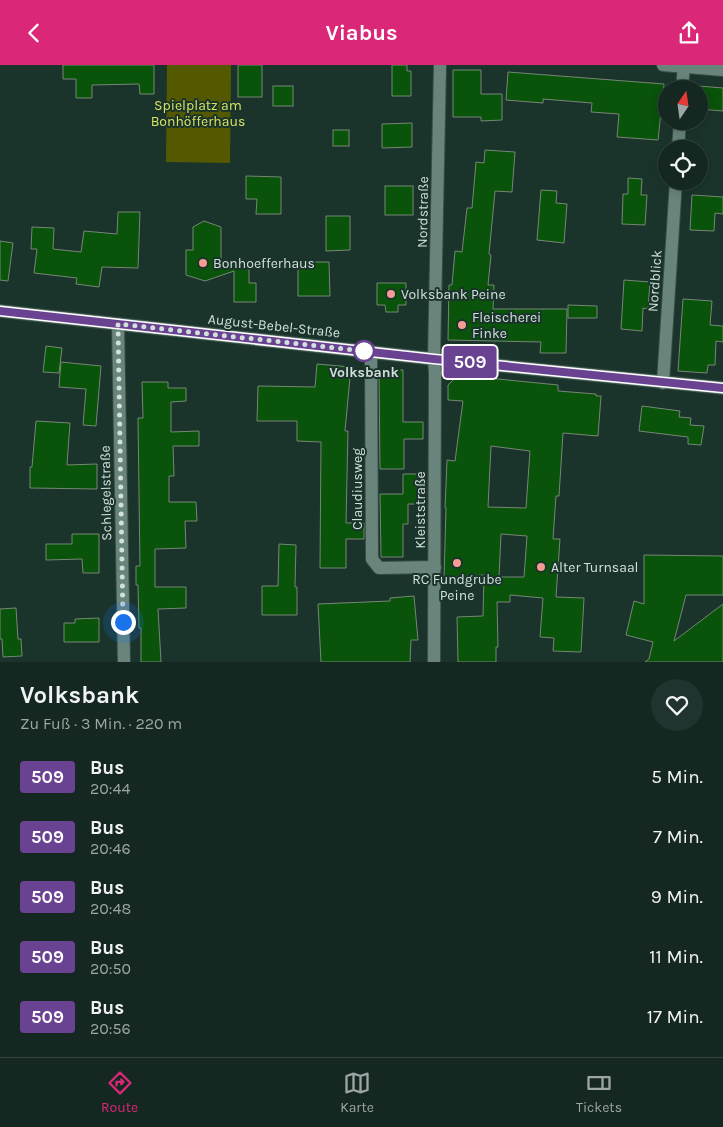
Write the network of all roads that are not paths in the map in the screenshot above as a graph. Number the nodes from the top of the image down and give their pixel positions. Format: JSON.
{"nodes":[{"id":1,"x":440,"y":65,"type":"edge"},
{"id":2,"x":663,"y":65,"type":"edge"},
{"id":3,"x":684,"y":66,"type":"edge"},
{"id":4,"x":723,"y":70,"type":"edge"},
{"id":5,"x":683,"y":80,"type":"edge"},
{"id":6,"x":675,"y":190,"type":"edge"},
{"id":7,"x":0,"y":311,"type":"edge"},
{"id":8,"x":118,"y":324,"type":"junction"},
{"id":9,"x":371,"y":351,"type":"junction"},
{"id":10,"x":434,"y":359,"type":"junction"},
{"id":11,"x":663,"y":383,"type":"junction"},
{"id":12,"x":723,"y":388,"type":"edge"},
{"id":13,"x":435,"y":567,"type":"junction"},
{"id":14,"x":124,"y":662,"type":"edge"},
{"id":15,"x":434,"y":662,"type":"edge"}],
"edges":[{"from":1,"to":10,"type":"street","name":"Nordstraße"},
{"from":2,"to":3,"type":"street"},
{"from":3,"to":4,"type":"street"},
{"from":3,"to":5,"type":"street"},
{"from":6,"to":11,"type":"street","name":"Nordblick"},
{"from":7,"to":8,"type":"street","name":"August-Bebel-Straße"},
{"from":8,"to":9,"type":"street","name":"August-Bebel-Straße"},
{"from":8,"to":14,"type":"street","name":"Schlegelstraße"},
{"from":9,"to":10,"type":"street","name":"August-Bebel-Straße"},
{"from":9,"to":13,"type":"street","name":"Claudiusweg"},
{"from":10,"to":11,"type":"street","name":"August-Bebel-Straße"},
{"from":10,"to":13,"type":"street","name":"Kleiststraße"},
{"from":11,"to":12,"type":"street","name":"August-Bebel-Straße"},
{"from":13,"to":15,"type":"street","name":"Kleiststraße"}]}
